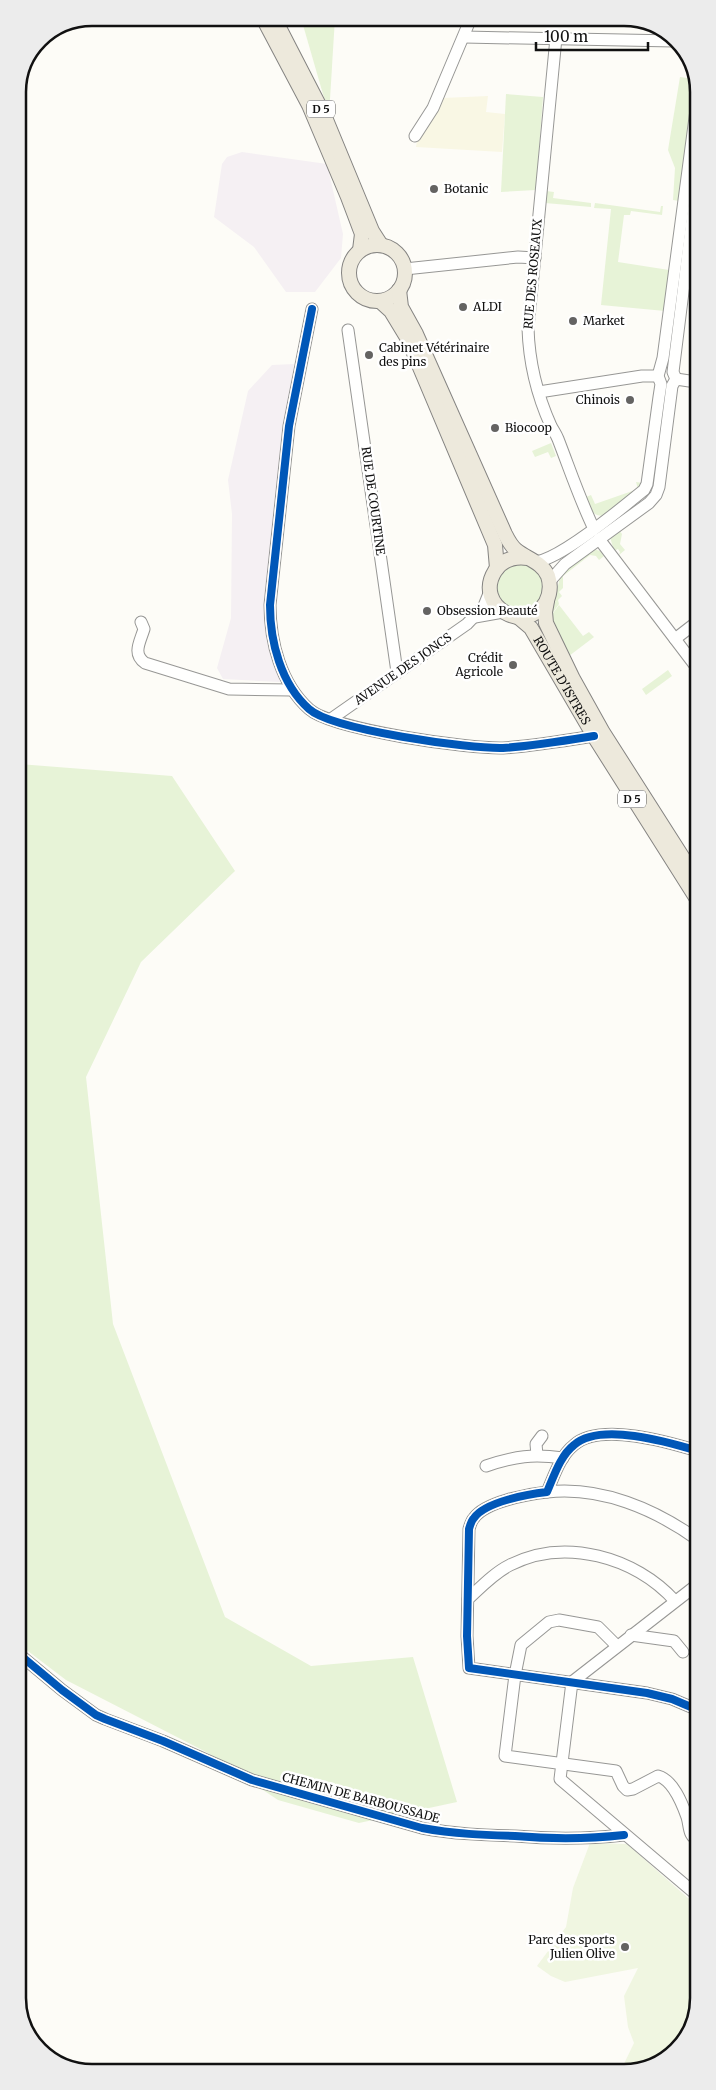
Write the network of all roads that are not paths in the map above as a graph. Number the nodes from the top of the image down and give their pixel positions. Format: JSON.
{"nodes":[{"id":1,"x":267,"y":26,"type":"edge"},
{"id":2,"x":278,"y":26,"type":"edge"},
{"id":3,"x":468,"y":26,"type":"edge"},
{"id":4,"x":464,"y":37,"type":"junction"},
{"id":5,"x":556,"y":38,"type":"junction"},
{"id":6,"x":665,"y":41,"type":"edge"},
{"id":7,"x":415,"y":136,"type":"dead end"},
{"id":8,"x":690,"y":165,"type":"edge"},
{"id":9,"x":690,"y":227,"type":"edge"},
{"id":10,"x":381,"y":245,"type":"junction"},
{"id":11,"x":360,"y":250,"type":"junction"},
{"id":12,"x":535,"y":258,"type":"junction"},
{"id":13,"x":405,"y":269,"type":"junction"},
{"id":14,"x":399,"y":290,"type":"junction"},
{"id":15,"x":380,"y":300,"type":"junction"},
{"id":16,"x":312,"y":309,"type":"dead end"},
{"id":17,"x":348,"y":330,"type":"dead end"},
{"id":18,"x":667,"y":378,"type":"junction"},
{"id":19,"x":690,"y":381,"type":"edge"},
{"id":20,"x":539,"y":392,"type":"junction"},
{"id":21,"x":596,"y":534,"type":"junction"},
{"id":22,"x":532,"y":560,"type":"junction"},
{"id":23,"x":497,"y":568,"type":"junction"},
{"id":24,"x":549,"y":582,"type":"junction"},
{"id":25,"x":490,"y":591,"type":"junction"},
{"id":26,"x":546,"y":601,"type":"junction"},
{"id":27,"x":503,"y":612,"type":"junction"},
{"id":28,"x":476,"y":617,"type":"junction"},
{"id":29,"x":518,"y":617,"type":"junction"},
{"id":30,"x":141,"y":622,"type":"dead end"},
{"id":31,"x":690,"y":627,"type":"edge"},
{"id":32,"x":675,"y":639,"type":"junction"},
{"id":33,"x":690,"y":659,"type":"edge"},
{"id":34,"x":398,"y":672,"type":"junction"},
{"id":35,"x":291,"y":690,"type":"junction"},
{"id":36,"x":331,"y":719,"type":"junction"},
{"id":37,"x":594,"y":736,"type":"junction"},
{"id":38,"x":690,"y":869,"type":"edge"},
{"id":39,"x":690,"y":888,"type":"edge"},
{"id":40,"x":542,"y":1436,"type":"dead end"},
{"id":41,"x":690,"y":1449,"type":"edge"},
{"id":42,"x":537,"y":1455,"type":"junction"},
{"id":43,"x":563,"y":1458,"type":"junction"},
{"id":44,"x":486,"y":1466,"type":"dead end"},
{"id":45,"x":547,"y":1492,"type":"junction"},
{"id":46,"x":690,"y":1534,"type":"edge"},
{"id":47,"x":690,"y":1590,"type":"edge"},
{"id":48,"x":468,"y":1599,"type":"junction"},
{"id":49,"x":675,"y":1601,"type":"junction"},
{"id":50,"x":631,"y":1635,"type":"junction"},
{"id":51,"x":616,"y":1646,"type":"junction"},
{"id":52,"x":683,"y":1652,"type":"dead end"},
{"id":53,"x":26,"y":1661,"type":"edge"},
{"id":54,"x":515,"y":1675,"type":"junction"},
{"id":55,"x":572,"y":1682,"type":"junction"},
{"id":56,"x":690,"y":1707,"type":"edge"},
{"id":57,"x":562,"y":1764,"type":"junction"},
{"id":58,"x":690,"y":1833,"type":"edge"},
{"id":59,"x":624,"y":1835,"type":"junction"},
{"id":60,"x":681,"y":1883,"type":"junction"},
{"id":61,"x":690,"y":1890,"type":"edge"},
{"id":62,"x":690,"y":1894,"type":"edge"}],
"edges":[{"from":1,"to":11,"type":"main road","number":"D 5"},
{"from":2,"to":10,"type":"main road","number":"D 5"},
{"from":3,"to":4,"type":"street"},
{"from":4,"to":5,"type":"street"},
{"from":4,"to":7,"type":"street"},
{"from":5,"to":6,"type":"street"},
{"from":5,"to":12,"type":"street","name":"RUE DES ROSEAUX"},
{"from":8,"to":18,"type":"street"},
{"from":9,"to":18,"type":"street"},
{"from":10,"to":11,"type":"main road"},
{"from":10,"to":13,"type":"main road"},
{"from":11,"to":15,"type":"main road"},
{"from":12,"to":13,"type":"street"},
{"from":12,"to":20,"type":"street","name":"RUE DES ROSEAUX"},
{"from":13,"to":14,"type":"main road"},
{"from":14,"to":15,"type":"main road"},
{"from":14,"to":22,"type":"main road"},
{"from":15,"to":23,"type":"main road"},
{"from":16,"to":35,"type":"street"},
{"from":17,"to":34,"type":"street","name":"RUE DE COURTINE"},
{"from":18,"to":19,"type":"street"},
{"from":18,"to":20,"type":"street"},
{"from":18,"to":21,"type":"street"},
{"from":20,"to":21,"type":"street","name":"RUE DES ROSEAUX"},
{"from":21,"to":22,"type":"street"},
{"from":21,"to":24,"type":"street"},
{"from":21,"to":32,"type":"street","name":"RUE DES ROSEAUX"},
{"from":22,"to":23,"type":"main road"},
{"from":22,"to":24,"type":"main road"},
{"from":23,"to":25,"type":"main road"},
{"from":24,"to":26,"type":"main road"},
{"from":25,"to":27,"type":"main road"},
{"from":25,"to":28,"type":"street","name":"AVENUE DES JONCS"},
{"from":26,"to":29,"type":"main road"},
{"from":26,"to":38,"type":"main road","name":"ROUTE D'ISTRES","number":"D 5"},
{"from":27,"to":28,"type":"street","name":"AVENUE DES JONCS"},
{"from":27,"to":29,"type":"main road"},
{"from":28,"to":34,"type":"street","name":"AVENUE DES JONCS"},
{"from":29,"to":37,"type":"main road","name":"ROUTE D'ISTRES","number":"D 5"},
{"from":30,"to":35,"type":"street"},
{"from":31,"to":32,"type":"street"},
{"from":32,"to":33,"type":"street","name":"RUE DES ROSEAUX"},
{"from":34,"to":36,"type":"street","name":"AVENUE DES JONCS"},
{"from":35,"to":36,"type":"street"},
{"from":36,"to":37,"type":"street"},
{"from":37,"to":39,"type":"main road","name":"ROUTE D'ISTRES","number":"D 5"},
{"from":40,"to":42,"type":"street"},
{"from":41,"to":43,"type":"street"},
{"from":42,"to":43,"type":"street"},
{"from":42,"to":44,"type":"street"},
{"from":43,"to":45,"type":"street"},
{"from":45,"to":46,"type":"street"},
{"from":45,"to":48,"type":"street"},
{"from":47,"to":49,"type":"street"},
{"from":48,"to":49,"type":"street"},
{"from":48,"to":54,"type":"street"},
{"from":49,"to":50,"type":"street"},
{"from":50,"to":51,"type":"street"},
{"from":50,"to":52,"type":"street"},
{"from":51,"to":54,"type":"street"},
{"from":51,"to":55,"type":"street"},
{"from":53,"to":59,"type":"street","name":"CHEMIN DE BARBOUSSADE"},
{"from":54,"to":55,"type":"street"},
{"from":54,"to":57,"type":"street"},
{"from":55,"to":56,"type":"street"},
{"from":55,"to":57,"type":"street"},
{"from":57,"to":58,"type":"street"},
{"from":57,"to":59,"type":"street"},
{"from":59,"to":60,"type":"street"},
{"from":60,"to":61,"type":"street"},
{"from":60,"to":62,"type":"street"}]}
